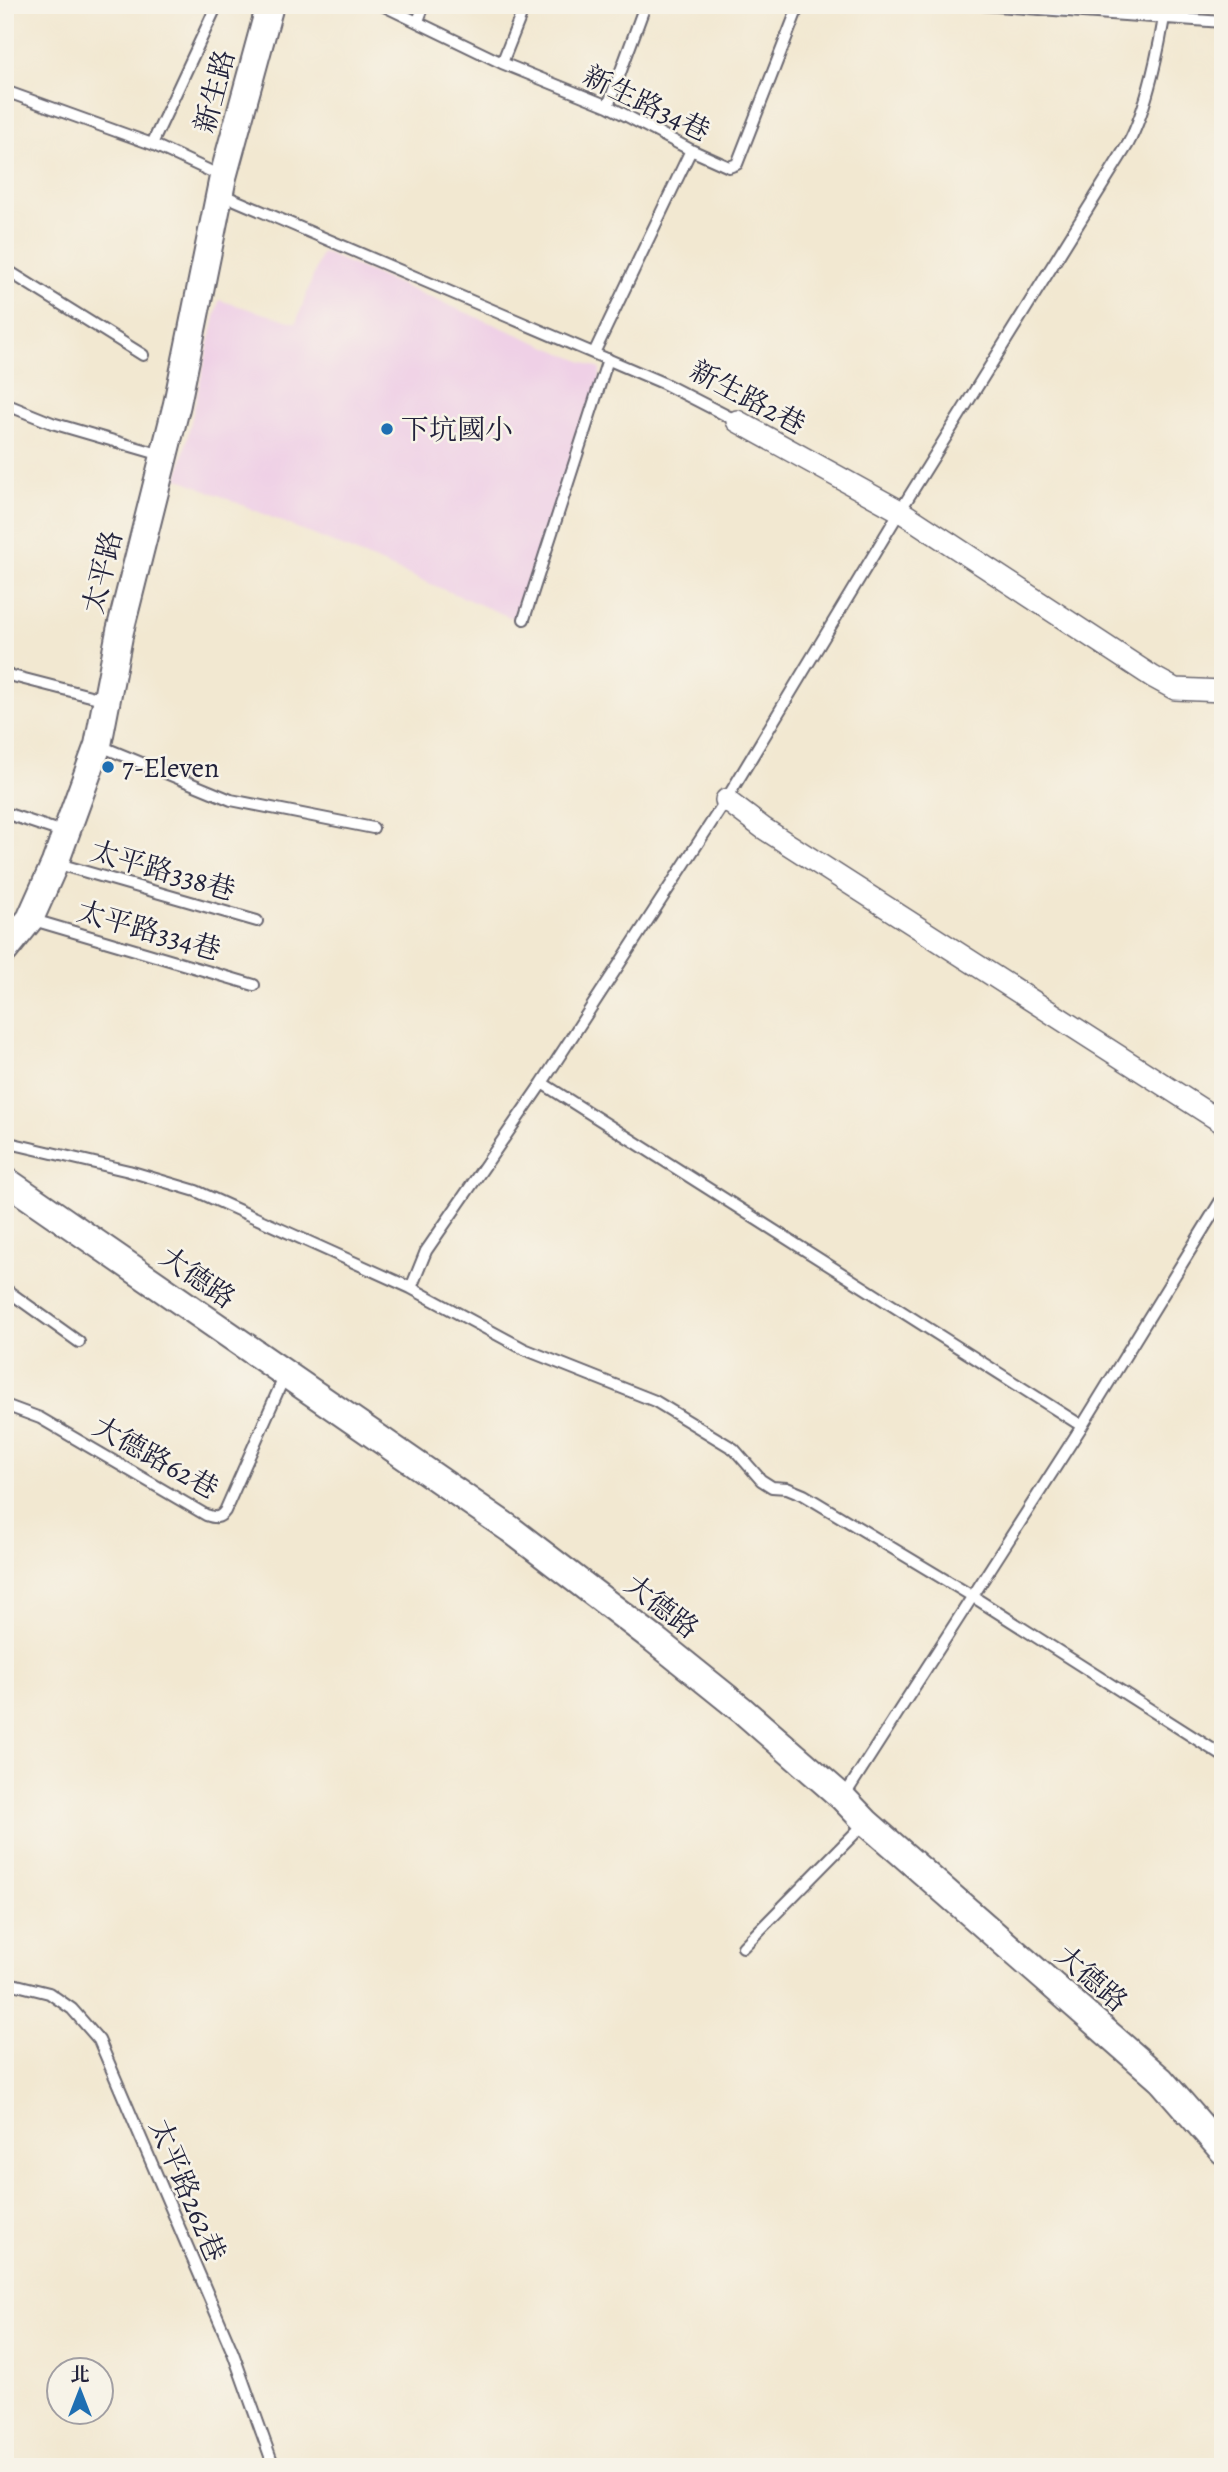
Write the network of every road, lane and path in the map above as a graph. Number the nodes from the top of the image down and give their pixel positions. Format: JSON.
{"nodes":[{"id":1,"x":218,"y":5,"type":"edge"},
{"id":2,"x":270,"y":5,"type":"edge"},
{"id":3,"x":382,"y":5,"type":"edge"},
{"id":4,"x":424,"y":5,"type":"edge"},
{"id":5,"x":526,"y":5,"type":"edge"},
{"id":6,"x":799,"y":5,"type":"edge"},
{"id":7,"x":982,"y":5,"type":"edge"},
{"id":8,"x":1166,"y":5,"type":"edge"},
{"id":9,"x":644,"y":8,"type":"dead end"},
{"id":10,"x":1164,"y":18,"type":"junction"},
{"id":11,"x":418,"y":21,"type":"junction"},
{"id":12,"x":1223,"y":22,"type":"edge"},
{"id":13,"x":502,"y":63,"type":"junction"},
{"id":14,"x":5,"y":91,"type":"edge"},
{"id":15,"x":608,"y":106,"type":"junction"},
{"id":16,"x":152,"y":144,"type":"junction"},
{"id":17,"x":691,"y":150,"type":"junction"},
{"id":18,"x":222,"y":185,"type":"junction"},
{"id":19,"x":5,"y":269,"type":"edge"},
{"id":20,"x":594,"y":353,"type":"junction"},
{"id":21,"x":144,"y":355,"type":"dead end"},
{"id":22,"x":608,"y":359,"type":"junction"},
{"id":23,"x":5,"y":404,"type":"edge"},
{"id":24,"x":737,"y":421,"type":"joint"},
{"id":25,"x":164,"y":456,"type":"junction"},
{"id":26,"x":900,"y":511,"type":"junction"},
{"id":27,"x":524,"y":619,"type":"dead end"},
{"id":28,"x":5,"y":674,"type":"edge"},
{"id":29,"x":1223,"y":691,"type":"edge"},
{"id":30,"x":107,"y":700,"type":"junction"},
{"id":31,"x":98,"y":745,"type":"junction"},
{"id":32,"x":726,"y":800,"type":"junction"},
{"id":33,"x":5,"y":813,"type":"edge"},
{"id":34,"x":373,"y":828,"type":"dead end"},
{"id":35,"x":65,"y":833,"type":"junction"},
{"id":36,"x":55,"y":863,"type":"junction"},
{"id":37,"x":30,"y":919,"type":"junction"},
{"id":38,"x":257,"y":921,"type":"dead end"},
{"id":39,"x":5,"y":950,"type":"edge"},
{"id":40,"x":254,"y":985,"type":"dead end"},
{"id":41,"x":542,"y":1083,"type":"junction"},
{"id":42,"x":1223,"y":1123,"type":"edge"},
{"id":43,"x":5,"y":1142,"type":"edge"},
{"id":44,"x":5,"y":1180,"type":"edge"},
{"id":45,"x":1223,"y":1197,"type":"edge"},
{"id":46,"x":411,"y":1288,"type":"junction"},
{"id":47,"x":5,"y":1289,"type":"edge"},
{"id":48,"x":79,"y":1342,"type":"dead end"},
{"id":49,"x":285,"y":1375,"type":"junction"},
{"id":50,"x":5,"y":1405,"type":"edge"},
{"id":51,"x":1082,"y":1426,"type":"junction"},
{"id":52,"x":972,"y":1596,"type":"junction"},
{"id":53,"x":1223,"y":1756,"type":"edge"},
{"id":54,"x":843,"y":1798,"type":"junction"},
{"id":55,"x":866,"y":1822,"type":"junction"},
{"id":56,"x":743,"y":1947,"type":"dead end"},
{"id":57,"x":5,"y":1982,"type":"edge"},
{"id":58,"x":1223,"y":2151,"type":"edge"},
{"id":59,"x":274,"y":2467,"type":"edge"}],
"edges":[{"from":1,"to":16,"type":"lane"},
{"from":2,"to":18,"type":"street","name":"新生路"},
{"from":3,"to":11,"type":"lane","name":"新生路34巷"},
{"from":4,"to":11,"type":"lane"},
{"from":5,"to":13,"type":"lane"},
{"from":6,"to":17,"type":"lane","name":"新生路34巷"},
{"from":7,"to":10,"type":"lane"},
{"from":8,"to":10,"type":"lane"},
{"from":9,"to":15,"type":"lane"},
{"from":10,"to":12,"type":"lane"},
{"from":10,"to":26,"type":"lane"},
{"from":11,"to":13,"type":"lane","name":"新生路34巷"},
{"from":13,"to":15,"type":"lane","name":"新生路34巷"},
{"from":14,"to":16,"type":"lane","name":"新生路2巷"},
{"from":15,"to":17,"type":"lane","name":"新生路34巷"},
{"from":16,"to":18,"type":"lane","name":"新生路2巷"},
{"from":17,"to":20,"type":"lane"},
{"from":18,"to":20,"type":"lane","name":"新生路2巷"},
{"from":18,"to":25,"type":"street","name":"太平路"},
{"from":19,"to":21,"type":"lane"},
{"from":20,"to":22,"type":"lane","name":"新生路2巷"},
{"from":22,"to":24,"type":"lane","name":"新生路2巷"},
{"from":22,"to":27,"type":"lane"},
{"from":23,"to":25,"type":"lane"},
{"from":24,"to":26,"type":"street","name":"新生路2巷"},
{"from":25,"to":30,"type":"street","name":"太平路"},
{"from":26,"to":29,"type":"street","name":"新生路2巷"},
{"from":26,"to":32,"type":"lane"},
{"from":28,"to":30,"type":"lane"},
{"from":30,"to":31,"type":"street","name":"太平路"},
{"from":31,"to":34,"type":"lane"},
{"from":31,"to":35,"type":"street","name":"太平路"},
{"from":32,"to":41,"type":"lane"},
{"from":32,"to":42,"type":"street"},
{"from":33,"to":35,"type":"lane"},
{"from":35,"to":36,"type":"street","name":"太平路"},
{"from":36,"to":37,"type":"street","name":"太平路"},
{"from":36,"to":38,"type":"lane","name":"太平路338巷"},
{"from":37,"to":39,"type":"street","name":"太平路"},
{"from":37,"to":40,"type":"lane","name":"太平路334巷"},
{"from":41,"to":46,"type":"lane"},
{"from":41,"to":51,"type":"lane"},
{"from":43,"to":46,"type":"lane"},
{"from":44,"to":49,"type":"street","name":"大德路"},
{"from":45,"to":51,"type":"lane"},
{"from":46,"to":52,"type":"lane"},
{"from":47,"to":48,"type":"lane"},
{"from":49,"to":50,"type":"lane","name":"大德路62巷"},
{"from":49,"to":54,"type":"street","name":"大德路"},
{"from":51,"to":52,"type":"lane"},
{"from":52,"to":53,"type":"lane"},
{"from":52,"to":54,"type":"lane"},
{"from":54,"to":55,"type":"street","name":"大德路"},
{"from":55,"to":56,"type":"lane"},
{"from":55,"to":58,"type":"street","name":"大德路"},
{"from":57,"to":59,"type":"lane","name":"太平路262巷"}]}
